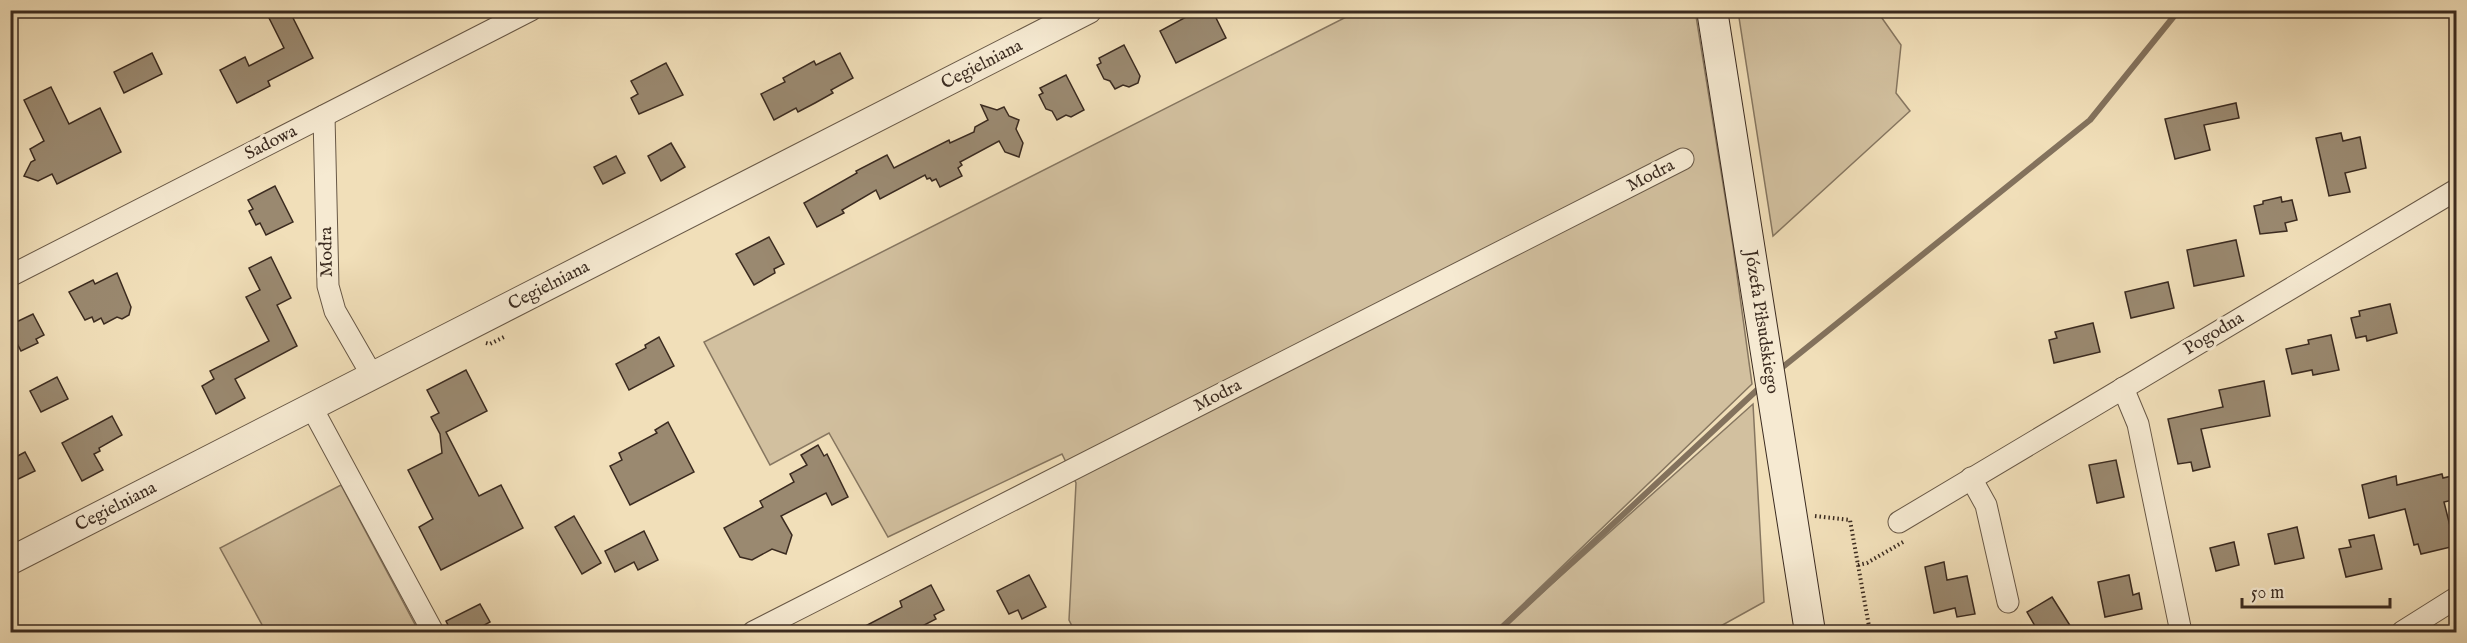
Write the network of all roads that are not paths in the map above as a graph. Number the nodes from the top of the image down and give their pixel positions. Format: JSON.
{"nodes":[{"id":1,"x":531,"y":10,"type":"edge"},
{"id":2,"x":1088,"y":10,"type":"edge"},
{"id":3,"x":1712,"y":10,"type":"edge"},
{"id":4,"x":324,"y":117,"type":"junction"},
{"id":5,"x":1683,"y":159,"type":"dead end"},
{"id":6,"x":2457,"y":190,"type":"edge"},
{"id":7,"x":10,"y":276,"type":"edge"},
{"id":8,"x":373,"y":377,"type":"junction"},
{"id":9,"x":2122,"y":388,"type":"junction"},
{"id":10,"x":312,"y":408,"type":"junction"},
{"id":11,"x":1971,"y":478,"type":"junction"},
{"id":12,"x":1899,"y":522,"type":"dead end"},
{"id":13,"x":10,"y":561,"type":"edge"},
{"id":14,"x":2457,"y":598,"type":"edge"},
{"id":15,"x":2008,"y":602,"type":"dead end"},
{"id":16,"x":433,"y":633,"type":"edge"},
{"id":17,"x":753,"y":633,"type":"edge"},
{"id":18,"x":1810,"y":633,"type":"edge"},
{"id":19,"x":2181,"y":633,"type":"edge"},
{"id":20,"x":2402,"y":633,"type":"edge"}],
"edges":[{"from":1,"to":4,"type":"street","name":"Sadowa"},
{"from":2,"to":8,"type":"street","name":"Cegielniana"},
{"from":3,"to":18,"type":"main road","name":"Józefa Piłsudskiego"},
{"from":4,"to":7,"type":"street","name":"Sadowa"},
{"from":4,"to":8,"type":"street","name":"Modra"},
{"from":5,"to":17,"type":"street","name":"Modra"},
{"from":6,"to":9,"type":"street","name":"Pogodna"},
{"from":8,"to":10,"type":"street","name":"Cegielniana"},
{"from":9,"to":11,"type":"street","name":"Pogodna"},
{"from":9,"to":19,"type":"street"},
{"from":10,"to":13,"type":"street","name":"Cegielniana"},
{"from":10,"to":16,"type":"street"},
{"from":11,"to":12,"type":"street","name":"Pogodna"},
{"from":11,"to":15,"type":"street"},
{"from":14,"to":20,"type":"street"}]}
